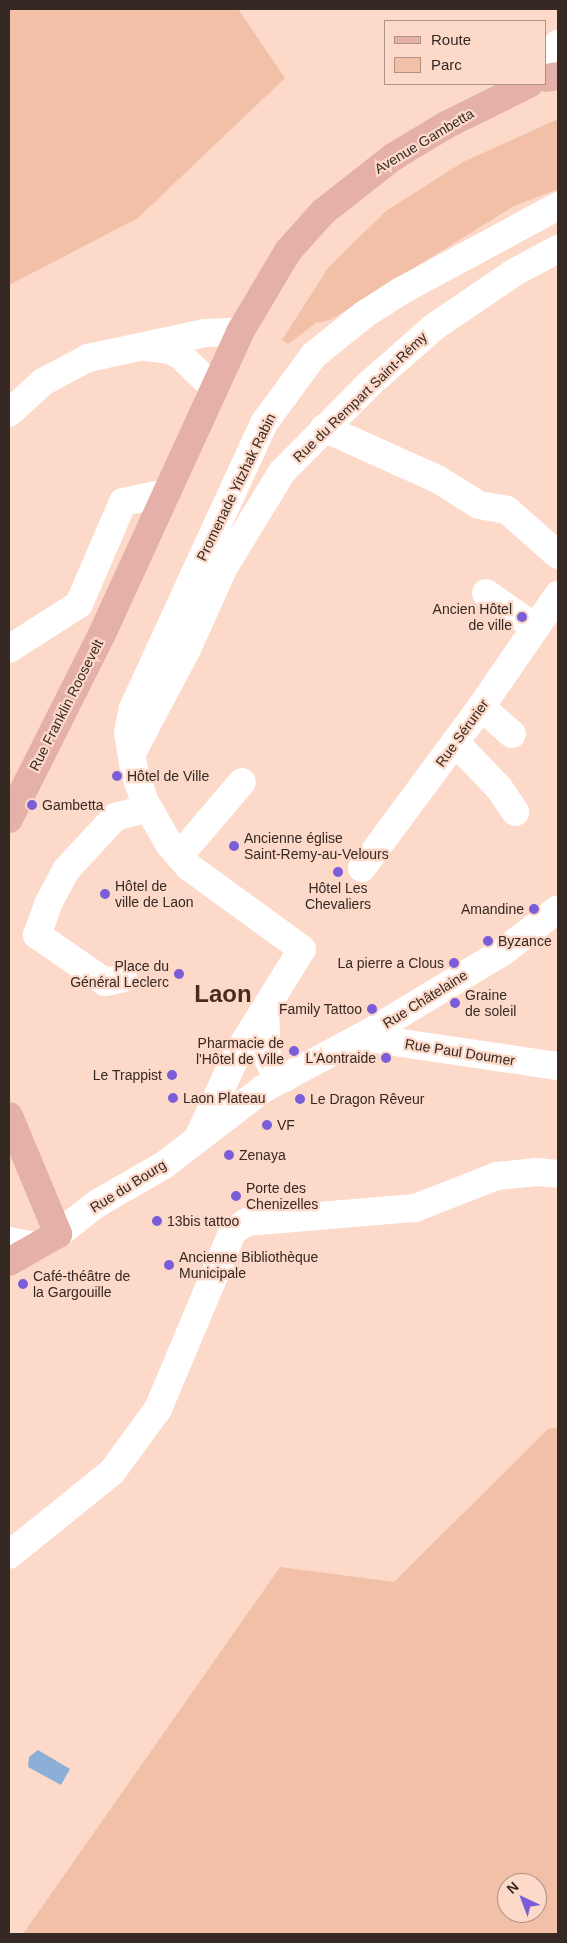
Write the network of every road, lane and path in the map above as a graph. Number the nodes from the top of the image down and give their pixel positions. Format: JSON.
{"nodes":[{"id":1,"x":558,"y":44,"type":"edge"},
{"id":2,"x":547,"y":53,"type":"edge"},
{"id":3,"x":527,"y":85,"type":"edge"},
{"id":4,"x":558,"y":206,"type":"edge"},
{"id":5,"x":558,"y":249,"type":"edge"},
{"id":6,"x":240,"y":332,"type":"junction"},
{"id":7,"x":135,"y":346,"type":"junction"},
{"id":8,"x":214,"y":388,"type":"junction"},
{"id":9,"x":9,"y":413,"type":"edge"},
{"id":10,"x":324,"y":428,"type":"junction"},
{"id":11,"x":166,"y":493,"type":"junction"},
{"id":12,"x":558,"y":555,"type":"edge"},
{"id":13,"x":486,"y":593,"type":"dead end"},
{"id":14,"x":558,"y":595,"type":"edge"},
{"id":15,"x":536,"y":628,"type":"junction"},
{"id":16,"x":9,"y":649,"type":"edge"},
{"id":17,"x":481,"y":707,"type":"junction"},
{"id":18,"x":512,"y":734,"type":"dead end"},
{"id":19,"x":455,"y":742,"type":"junction"},
{"id":20,"x":131,"y":754,"type":"junction"},
{"id":21,"x":242,"y":782,"type":"dead end"},
{"id":22,"x":148,"y":808,"type":"junction"},
{"id":23,"x":515,"y":812,"type":"dead end"},
{"id":24,"x":9,"y":819,"type":"edge"},
{"id":25,"x":179,"y":856,"type":"junction"},
{"id":26,"x":362,"y":868,"type":"dead end"},
{"id":27,"x":558,"y":909,"type":"edge"},
{"id":28,"x":302,"y":949,"type":"joint"},
{"id":29,"x":124,"y":978,"type":"dead end"},
{"id":30,"x":265,"y":1010,"type":"junction"},
{"id":31,"x":362,"y":1037,"type":"junction"},
{"id":32,"x":558,"y":1066,"type":"edge"},
{"id":33,"x":285,"y":1078,"type":"junction"},
{"id":34,"x":9,"y":1116,"type":"edge"},
{"id":35,"x":198,"y":1138,"type":"junction"},
{"id":36,"x":558,"y":1174,"type":"edge"},
{"id":37,"x":58,"y":1234,"type":"junction"},
{"id":38,"x":21,"y":1243,"type":"edge"},
{"id":39,"x":9,"y":1262,"type":"edge"},
{"id":40,"x":9,"y":1555,"type":"edge"}],
"edges":[{"from":1,"to":2,"type":"street"},
{"from":3,"to":6,"type":"main road","name":"Avenue Gambetta"},
{"from":4,"to":20,"type":"street","name":"Promenade Yitzhak Rabin"},
{"from":5,"to":10,"type":"street","name":"Rue du Rempart Saint-Rémy"},
{"from":6,"to":7,"type":"street"},
{"from":6,"to":8,"type":"main road","name":"Avenue Gambetta"},
{"from":7,"to":8,"type":"street"},
{"from":7,"to":9,"type":"street"},
{"from":8,"to":11,"type":"main road","name":"Avenue Gambetta"},
{"from":10,"to":12,"type":"street"},
{"from":10,"to":20,"type":"street","name":"Rue du Rempart Saint-Rémy"},
{"from":11,"to":16,"type":"street"},
{"from":11,"to":24,"type":"main road","name":"Rue Franklin Roosevelt"},
{"from":13,"to":15,"type":"street"},
{"from":14,"to":15,"type":"street","name":"Rue Sérurier"},
{"from":15,"to":17,"type":"street","name":"Rue Sérurier"},
{"from":17,"to":18,"type":"street"},
{"from":17,"to":19,"type":"street","name":"Rue Sérurier"},
{"from":19,"to":23,"type":"street"},
{"from":19,"to":26,"type":"street","name":"Rue Sérurier"},
{"from":20,"to":22,"type":"street","name":"Promenade Yitzhak Rabin"},
{"from":21,"to":25,"type":"street"},
{"from":22,"to":25,"type":"street","name":"Promenade Yitzhak Rabin"},
{"from":22,"to":29,"type":"street"},
{"from":25,"to":28,"type":"street","name":"Promenade Yitzhak Rabin"},
{"from":27,"to":31,"type":"street","name":"Rue Châtelaine"},
{"from":28,"to":30,"type":"street","name":"Rue du Bourg"},
{"from":30,"to":33,"type":"street"},
{"from":30,"to":35,"type":"street","name":"Rue du Bourg"},
{"from":31,"to":32,"type":"street","name":"Rue Paul Doumer"},
{"from":31,"to":33,"type":"street","name":"Rue Châtelaine"},
{"from":33,"to":35,"type":"street","name":"Rue du Bourg"},
{"from":34,"to":37,"type":"main road"},
{"from":35,"to":37,"type":"street","name":"Rue du Bourg"},
{"from":36,"to":40,"type":"street"},
{"from":37,"to":38,"type":"main road"},
{"from":38,"to":39,"type":"main road"}]}
